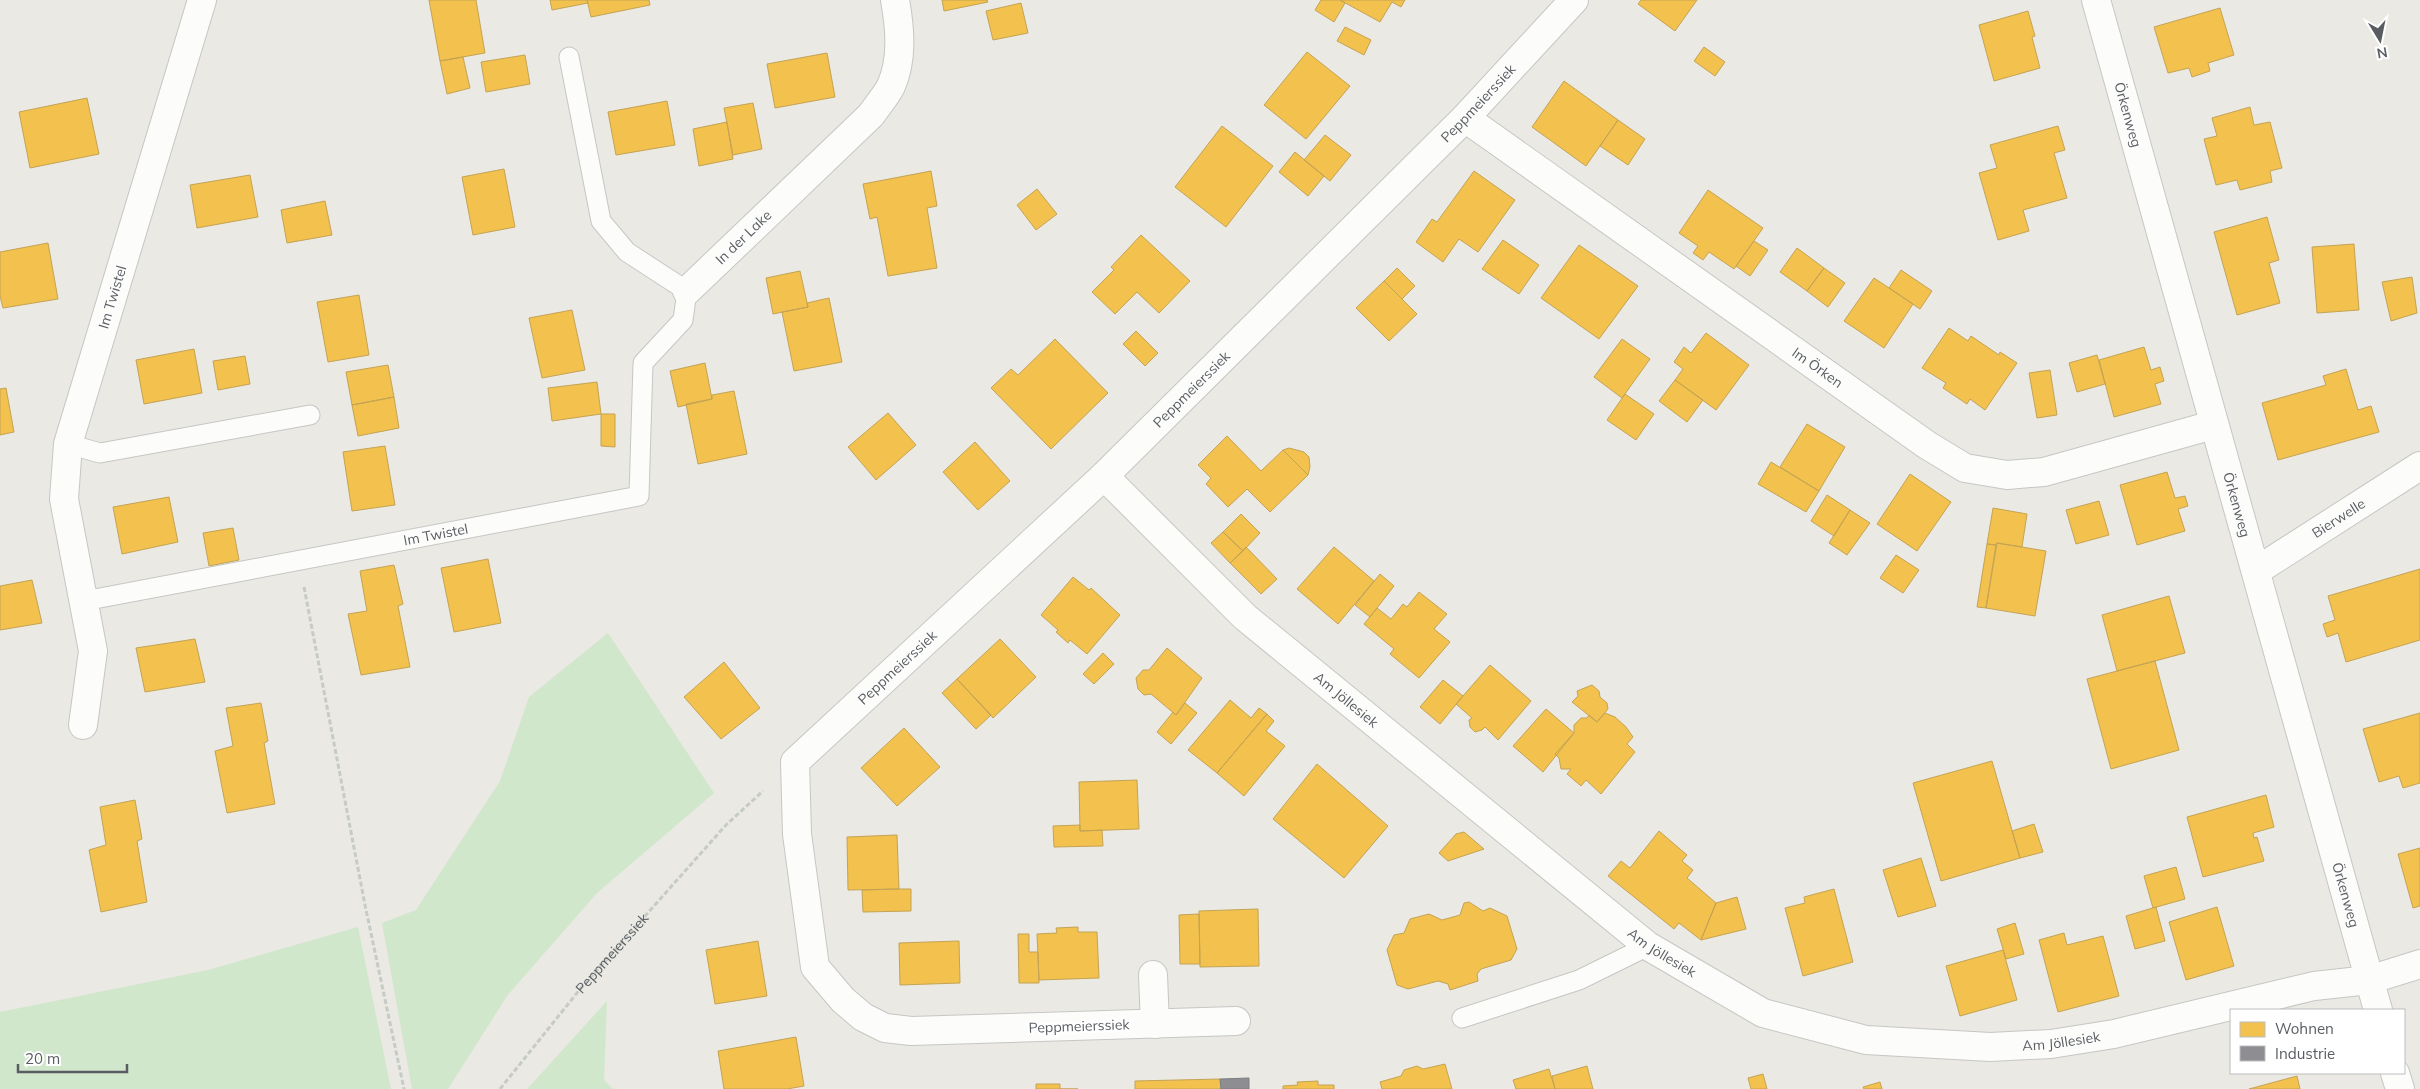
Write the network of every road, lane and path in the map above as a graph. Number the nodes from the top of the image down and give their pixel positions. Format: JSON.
{"nodes":[{"id":1,"x":202,"y":0,"type":"edge"},
{"id":2,"x":895,"y":0,"type":"edge"},
{"id":3,"x":1574,"y":0,"type":"edge"},
{"id":4,"x":2096,"y":0,"type":"edge"},
{"id":5,"x":569,"y":57,"type":"dead end"},
{"id":6,"x":1465,"y":118,"type":"junction"},
{"id":7,"x":687,"y":290,"type":"junction"},
{"id":8,"x":310,"y":415,"type":"dead end"},
{"id":9,"x":2214,"y":425,"type":"junction"},
{"id":10,"x":68,"y":444,"type":"junction"},
{"id":11,"x":2420,"y":466,"type":"edge"},
{"id":12,"x":1104,"y":476,"type":"junction"},
{"id":13,"x":299,"y":560,"type":"junction"},
{"id":14,"x":2256,"y":571,"type":"junction"},
{"id":15,"x":84,"y":601,"type":"junction"},
{"id":16,"x":83,"y":725,"type":"dead end"},
{"id":17,"x":795,"y":762,"type":"junction"},
{"id":18,"x":1648,"y":946,"type":"junction"},
{"id":19,"x":2420,"y":964,"type":"edge"},
{"id":20,"x":1153,"y":975,"type":"dead end"},
{"id":21,"x":2369,"y":980,"type":"junction"},
{"id":22,"x":2378,"y":1009,"type":"edge"},
{"id":23,"x":1462,"y":1018,"type":"dead end"},
{"id":24,"x":1236,"y":1021,"type":"dead end"},
{"id":25,"x":1155,"y":1024,"type":"junction"},
{"id":26,"x":2395,"y":1074,"type":"edge"},
{"id":27,"x":404,"y":1089,"type":"edge"},
{"id":28,"x":500,"y":1089,"type":"edge"},
{"id":29,"x":2400,"y":1089,"type":"edge"}],
"edges":[{"from":1,"to":10,"type":"street","name":"Im Twistel"},
{"from":2,"to":7,"type":"street","name":"In der Lake"},
{"from":3,"to":6,"type":"street","name":"Peppmeierssiek"},
{"from":4,"to":9,"type":"street","name":"Örkenweg"},
{"from":5,"to":7,"type":"lane"},
{"from":6,"to":9,"type":"street","name":"Im Örken"},
{"from":6,"to":12,"type":"street","name":"Peppmeierssiek"},
{"from":7,"to":13,"type":"lane","name":"Im Twistel"},
{"from":8,"to":10,"type":"lane"},
{"from":9,"to":14,"type":"street","name":"Örkenweg"},
{"from":10,"to":15,"type":"street","name":"Im Twistel"},
{"from":11,"to":14,"type":"street","name":"Bierwelle"},
{"from":12,"to":17,"type":"street","name":"Peppmeierssiek"},
{"from":12,"to":18,"type":"street","name":"Am Jöllesiek"},
{"from":13,"to":15,"type":"lane","name":"Im Twistel"},
{"from":13,"to":27,"type":"path"},
{"from":14,"to":21,"type":"street","name":"Örkenweg"},
{"from":15,"to":16,"type":"street","name":"Im Twistel"},
{"from":17,"to":25,"type":"street","name":"Peppmeierssiek"},
{"from":17,"to":28,"type":"path","name":"Peppmeierssiek"},
{"from":18,"to":21,"type":"street","name":"Am Jöllesiek"},
{"from":18,"to":23,"type":"lane"},
{"from":19,"to":21,"type":"street","name":"Am Jöllesiek"},
{"from":20,"to":25,"type":"street"},
{"from":21,"to":22,"type":"street","name":"Örkenweg"},
{"from":24,"to":25,"type":"street","name":"Peppmeierssiek"},
{"from":26,"to":29,"type":"street"}]}
